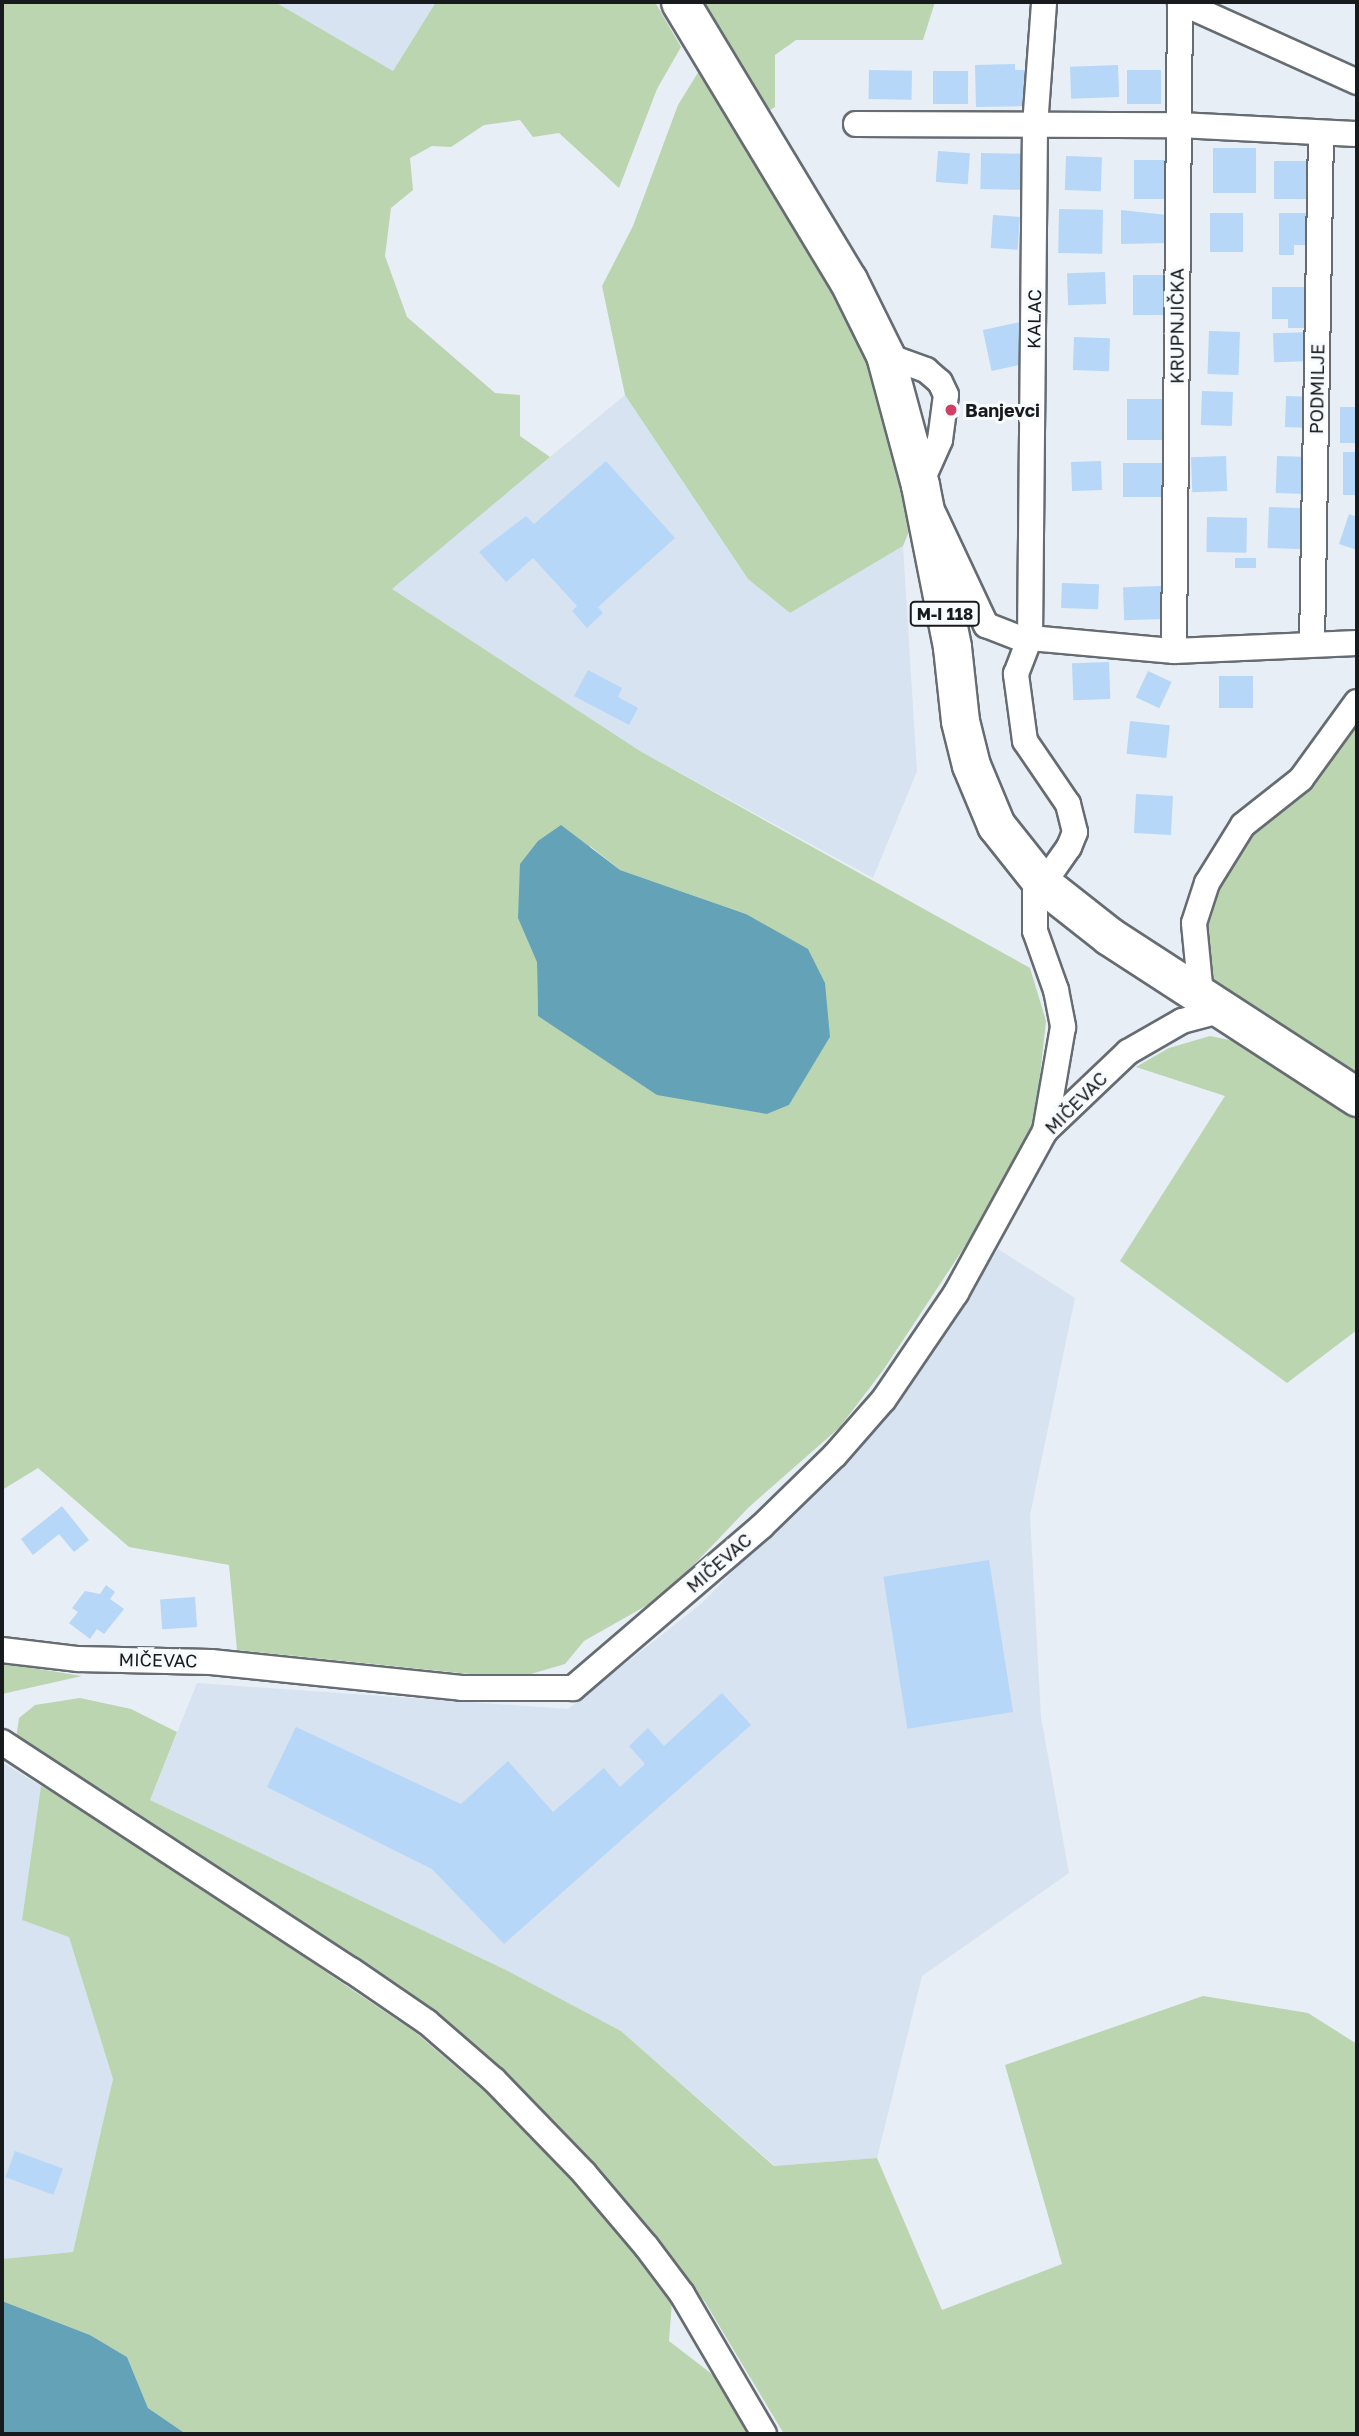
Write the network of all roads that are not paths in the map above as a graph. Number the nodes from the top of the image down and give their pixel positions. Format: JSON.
{"nodes":[{"id":1,"x":680,"y":2,"type":"edge"},
{"id":2,"x":1044,"y":2,"type":"edge"},
{"id":3,"x":1180,"y":2,"type":"edge"},
{"id":4,"x":1357,"y":82,"type":"edge"},
{"id":5,"x":856,"y":124,"type":"dead end"},
{"id":6,"x":1179,"y":125,"type":"junction"},
{"id":7,"x":1035,"y":126,"type":"junction"},
{"id":8,"x":1321,"y":134,"type":"junction"},
{"id":9,"x":1357,"y":134,"type":"edge"},
{"id":10,"x":922,"y":493,"type":"junction"},
{"id":11,"x":1029,"y":639,"type":"junction"},
{"id":12,"x":1357,"y":643,"type":"edge"},
{"id":13,"x":1312,"y":644,"type":"junction"},
{"id":14,"x":1174,"y":651,"type":"junction"},
{"id":15,"x":1357,"y":702,"type":"edge"},
{"id":16,"x":1039,"y":879,"type":"junction"},
{"id":17,"x":1212,"y":1003,"type":"junction"},
{"id":18,"x":1357,"y":1097,"type":"edge"},
{"id":19,"x":1045,"y":1131,"type":"junction"},
{"id":20,"x":2,"y":1650,"type":"edge"},
{"id":21,"x":2,"y":1742,"type":"edge"},
{"id":22,"x":764,"y":2434,"type":"edge"}],
"edges":[{"from":1,"to":10,"type":"main road","number":"M-I 118"},
{"from":2,"to":7,"type":"street","name":"KALAC"},
{"from":3,"to":4,"type":"street"},
{"from":3,"to":6,"type":"street","name":"KRUPNJIČKA"},
{"from":5,"to":7,"type":"street"},
{"from":6,"to":7,"type":"street"},
{"from":6,"to":8,"type":"street"},
{"from":6,"to":14,"type":"street","name":"KRUPNJIČKA"},
{"from":7,"to":11,"type":"street","name":"KALAC"},
{"from":8,"to":9,"type":"street"},
{"from":8,"to":13,"type":"street","name":"PODMILJE"},
{"from":10,"to":11,"type":"street"},
{"from":10,"to":16,"type":"main road","number":"M-I 118"},
{"from":11,"to":14,"type":"street"},
{"from":11,"to":16,"type":"street","name":"KALAC"},
{"from":12,"to":13,"type":"street"},
{"from":13,"to":14,"type":"street"},
{"from":15,"to":17,"type":"street"},
{"from":16,"to":17,"type":"main road","number":"M-I 118"},
{"from":16,"to":19,"type":"street"},
{"from":17,"to":18,"type":"main road","number":"M-I 118"},
{"from":17,"to":19,"type":"street","name":"MIČEVAC"},
{"from":19,"to":20,"type":"street","name":"MIČEVAC"},
{"from":21,"to":22,"type":"street"}]}
